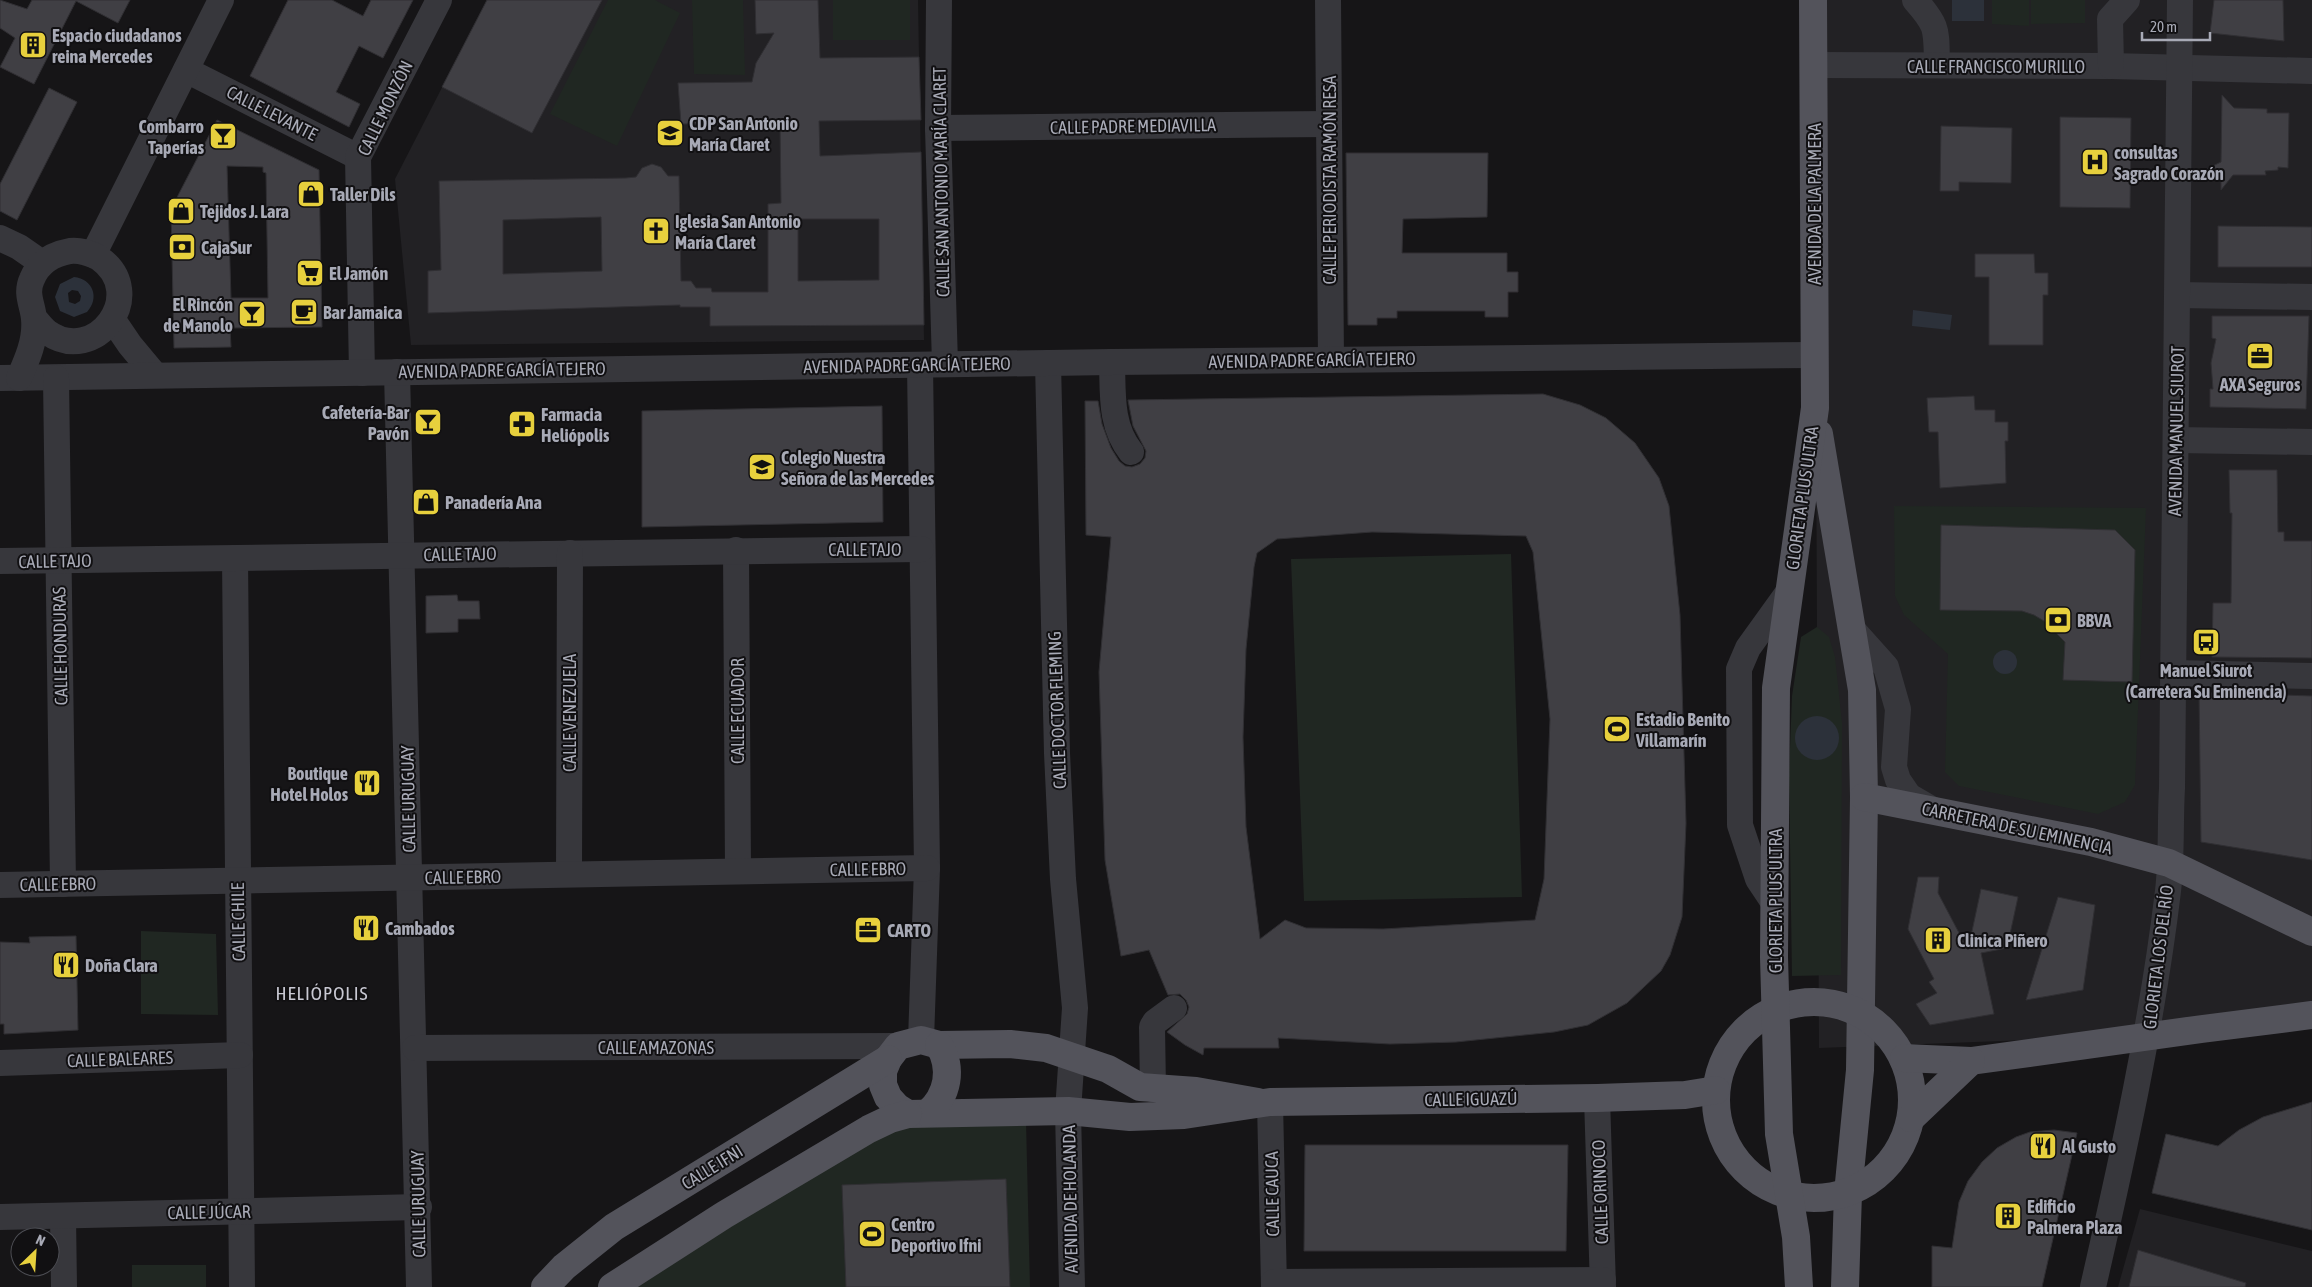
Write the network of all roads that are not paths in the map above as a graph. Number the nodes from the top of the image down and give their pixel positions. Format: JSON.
{"nodes":[{"id":1,"x":221,"y":0,"type":"edge"},
{"id":2,"x":439,"y":0,"type":"edge"},
{"id":3,"x":939,"y":0,"type":"edge"},
{"id":4,"x":1328,"y":0,"type":"edge"},
{"id":5,"x":1813,"y":0,"type":"edge"},
{"id":6,"x":1915,"y":0,"type":"edge"},
{"id":7,"x":2127,"y":0,"type":"edge"},
{"id":8,"x":2180,"y":0,"type":"edge"},
{"id":9,"x":1813,"y":65,"type":"junction"},
{"id":10,"x":1937,"y":65,"type":"junction"},
{"id":11,"x":2111,"y":66,"type":"junction"},
{"id":12,"x":2179,"y":68,"type":"junction"},
{"id":13,"x":186,"y":70,"type":"junction"},
{"id":14,"x":2312,"y":71,"type":"edge"},
{"id":15,"x":1329,"y":124,"type":"junction"},
{"id":16,"x":938,"y":128,"type":"junction"},
{"id":17,"x":358,"y":157,"type":"junction"},
{"id":18,"x":0,"y":238,"type":"edge"},
{"id":19,"x":93,"y":254,"type":"junction"},
{"id":20,"x":42,"y":264,"type":"junction"},
{"id":21,"x":2177,"y":295,"type":"junction"},
{"id":22,"x":2312,"y":296,"type":"edge"},
{"id":23,"x":34,"y":318,"type":"junction"},
{"id":24,"x":113,"y":320,"type":"junction"},
{"id":25,"x":1815,"y":355,"type":"junction"},
{"id":26,"x":1331,"y":360,"type":"junction"},
{"id":27,"x":1112,"y":362,"type":"junction"},
{"id":28,"x":1048,"y":363,"type":"junction"},
{"id":29,"x":932,"y":364,"type":"junction"},
{"id":30,"x":362,"y":372,"type":"junction"},
{"id":31,"x":397,"y":372,"type":"junction"},
{"id":32,"x":155,"y":375,"type":"junction"},
{"id":33,"x":9,"y":378,"type":"edge"},
{"id":34,"x":56,"y":378,"type":"junction"},
{"id":35,"x":1815,"y":408,"type":"junction"},
{"id":36,"x":2176,"y":440,"type":"junction"},
{"id":37,"x":2312,"y":442,"type":"edge"},
{"id":38,"x":1131,"y":452,"type":"dead end"},
{"id":39,"x":921,"y":549,"type":"junction"},
{"id":40,"x":736,"y":550,"type":"junction"},
{"id":41,"x":570,"y":552,"type":"junction"},
{"id":42,"x":402,"y":555,"type":"junction"},
{"id":43,"x":235,"y":558,"type":"junction"},
{"id":44,"x":59,"y":561,"type":"junction"},
{"id":45,"x":0,"y":562,"type":"edge"},
{"id":46,"x":1789,"y":591,"type":"junction"},
{"id":47,"x":1852,"y":629,"type":"junction"},
{"id":48,"x":2173,"y":673,"type":"junction"},
{"id":49,"x":2312,"y":676,"type":"edge"},
{"id":50,"x":1894,"y":767,"type":"junction"},
{"id":51,"x":1864,"y":797,"type":"junction"},
{"id":52,"x":1933,"y":810,"type":"junction"},
{"id":53,"x":2169,"y":863,"type":"junction"},
{"id":54,"x":927,"y":868,"type":"junction"},
{"id":55,"x":738,"y":871,"type":"junction"},
{"id":56,"x":569,"y":874,"type":"junction"},
{"id":57,"x":410,"y":878,"type":"junction"},
{"id":58,"x":238,"y":881,"type":"junction"},
{"id":59,"x":64,"y":884,"type":"junction"},
{"id":60,"x":0,"y":886,"type":"edge"},
{"id":61,"x":1774,"y":904,"type":"junction"},
{"id":62,"x":2312,"y":932,"type":"edge"},
{"id":63,"x":1174,"y":1008,"type":"dead end"},
{"id":64,"x":1775,"y":1009,"type":"junction"},
{"id":65,"x":1860,"y":1013,"type":"junction"},
{"id":66,"x":2312,"y":1015,"type":"edge"},
{"id":67,"x":2146,"y":1037,"type":"junction"},
{"id":68,"x":911,"y":1047,"type":"junction"},
{"id":69,"x":415,"y":1048,"type":"junction"},
{"id":70,"x":240,"y":1056,"type":"junction"},
{"id":71,"x":1072,"y":1057,"type":"junction"},
{"id":72,"x":1904,"y":1058,"type":"junction"},
{"id":73,"x":1971,"y":1061,"type":"junction"},
{"id":74,"x":0,"y":1063,"type":"edge"},
{"id":75,"x":1154,"y":1090,"type":"junction"},
{"id":76,"x":1716,"y":1090,"type":"junction"},
{"id":77,"x":1685,"y":1095,"type":"junction"},
{"id":78,"x":1598,"y":1098,"type":"junction"},
{"id":79,"x":1264,"y":1102,"type":"junction"},
{"id":80,"x":1068,"y":1112,"type":"junction"},
{"id":81,"x":918,"y":1113,"type":"junction"},
{"id":82,"x":1717,"y":1118,"type":"junction"},
{"id":83,"x":1911,"y":1118,"type":"junction"},
{"id":84,"x":1848,"y":1193,"type":"junction"},
{"id":85,"x":1789,"y":1196,"type":"junction"},
{"id":86,"x":419,"y":1207,"type":"junction"},
{"id":87,"x":242,"y":1212,"type":"junction"},
{"id":88,"x":62,"y":1216,"type":"junction"},
{"id":89,"x":0,"y":1217,"type":"edge"},
{"id":90,"x":1274,"y":1284,"type":"edge"},
{"id":91,"x":1603,"y":1284,"type":"edge"},
{"id":92,"x":64,"y":1287,"type":"edge"},
{"id":93,"x":242,"y":1287,"type":"edge"},
{"id":94,"x":419,"y":1287,"type":"edge"},
{"id":95,"x":545,"y":1287,"type":"edge"},
{"id":96,"x":612,"y":1287,"type":"edge"},
{"id":97,"x":1072,"y":1287,"type":"edge"},
{"id":98,"x":1799,"y":1287,"type":"edge"},
{"id":99,"x":1845,"y":1287,"type":"edge"},
{"id":100,"x":2093,"y":1287,"type":"edge"}],
"edges":[{"from":1,"to":13,"type":"street"},
{"from":2,"to":17,"type":"street","name":"CALLE MONZÓN"},
{"from":3,"to":16,"type":"street","name":"CALLE SAN ANTONIO MARÍA CLARET"},
{"from":4,"to":15,"type":"street","name":"CALLE PERIODISTA RAMÓN RESA"},
{"from":5,"to":9,"type":"main road","name":"AVENIDA DE LA PALMERA"},
{"from":6,"to":10,"type":"street"},
{"from":7,"to":11,"type":"street"},
{"from":8,"to":12,"type":"street","name":"AVENIDA MANUEL SIUROT"},
{"from":9,"to":10,"type":"street","name":"CALLE FRANCISCO MURILLO"},
{"from":9,"to":25,"type":"main road","name":"AVENIDA DE LA PALMERA"},
{"from":10,"to":11,"type":"street","name":"CALLE FRANCISCO MURILLO"},
{"from":11,"to":12,"type":"street","name":"CALLE FRANCISCO MURILLO"},
{"from":12,"to":14,"type":"street","name":"CALLE FRANCISCO MURILLO"},
{"from":12,"to":21,"type":"street","name":"AVENIDA MANUEL SIUROT"},
{"from":13,"to":17,"type":"street","name":"CALLE LEVANTE"},
{"from":13,"to":19,"type":"street"},
{"from":15,"to":16,"type":"street","name":"CALLE PADRE MEDIAVILLA"},
{"from":15,"to":26,"type":"street","name":"CALLE PERIODISTA RAMÓN RESA"},
{"from":16,"to":29,"type":"street","name":"CALLE SAN ANTONIO MARÍA CLARET"},
{"from":17,"to":30,"type":"street","name":"CALLE MONZÓN"},
{"from":18,"to":20,"type":"street"},
{"from":19,"to":20,"type":"street"},
{"from":19,"to":24,"type":"street"},
{"from":20,"to":23,"type":"street"},
{"from":21,"to":22,"type":"street"},
{"from":21,"to":36,"type":"street","name":"AVENIDA MANUEL SIUROT"},
{"from":23,"to":24,"type":"street"},
{"from":23,"to":33,"type":"street"},
{"from":24,"to":32,"type":"street"},
{"from":25,"to":26,"type":"street","name":"AVENIDA PADRE GARCÍA TEJERO"},
{"from":25,"to":35,"type":"main road","name":"AVENIDA DE LA PALMERA"},
{"from":26,"to":27,"type":"street","name":"AVENIDA PADRE GARCÍA TEJERO"},
{"from":27,"to":28,"type":"street","name":"AVENIDA PADRE GARCÍA TEJERO"},
{"from":27,"to":38,"type":"street"},
{"from":28,"to":29,"type":"street","name":"AVENIDA PADRE GARCÍA TEJERO"},
{"from":28,"to":71,"type":"street","name":"CALLE DOCTOR FLEMING"},
{"from":29,"to":31,"type":"street","name":"AVENIDA PADRE GARCÍA TEJERO"},
{"from":29,"to":39,"type":"street"},
{"from":30,"to":31,"type":"street","name":"AVENIDA PADRE GARCÍA TEJERO"},
{"from":30,"to":32,"type":"street","name":"AVENIDA PADRE GARCÍA TEJERO"},
{"from":31,"to":42,"type":"street","name":"CALLE URUGUAY"},
{"from":32,"to":34,"type":"street","name":"AVENIDA PADRE GARCÍA TEJERO"},
{"from":33,"to":34,"type":"street","name":"AVENIDA PADRE GARCÍA TEJERO"},
{"from":34,"to":44,"type":"street","name":"CALLE HONDURAS"},
{"from":35,"to":46,"type":"main road","name":"GLORIETA PLUS ULTRA"},
{"from":35,"to":47,"type":"main road","name":"GLORIETA PLUS ULTRA"},
{"from":36,"to":37,"type":"street"},
{"from":36,"to":48,"type":"street","name":"AVENIDA MANUEL SIUROT"},
{"from":39,"to":40,"type":"street","name":"CALLE TAJO"},
{"from":39,"to":54,"type":"street"},
{"from":40,"to":41,"type":"street","name":"CALLE TAJO"},
{"from":40,"to":55,"type":"street","name":"CALLE ECUADOR"},
{"from":41,"to":42,"type":"street","name":"CALLE TAJO"},
{"from":41,"to":56,"type":"street","name":"CALLE VENEZUELA"},
{"from":42,"to":43,"type":"street","name":"CALLE TAJO"},
{"from":42,"to":57,"type":"street","name":"CALLE URUGUAY"},
{"from":43,"to":44,"type":"street","name":"CALLE TAJO"},
{"from":43,"to":58,"type":"street","name":"CALLE CHILE"},
{"from":44,"to":45,"type":"street","name":"CALLE TAJO"},
{"from":44,"to":59,"type":"street","name":"CALLE HONDURAS"},
{"from":46,"to":61,"type":"main road","name":"GLORIETA PLUS ULTRA"},
{"from":46,"to":61,"type":"street"},
{"from":47,"to":50,"type":"street"},
{"from":47,"to":51,"type":"main road","name":"GLORIETA PLUS ULTRA"},
{"from":48,"to":49,"type":"street"},
{"from":48,"to":53,"type":"street","name":"AVENIDA MANUEL SIUROT"},
{"from":50,"to":51,"type":"street"},
{"from":50,"to":52,"type":"street"},
{"from":51,"to":52,"type":"main road","name":"CARRETERA DE SU EMINENCIA"},
{"from":51,"to":65,"type":"main road","name":"GLORIETA PLUS ULTRA"},
{"from":52,"to":53,"type":"main road","name":"CARRETERA DE SU EMINENCIA"},
{"from":53,"to":62,"type":"main road","name":"GLORIETA LOS DEL RÍO"},
{"from":53,"to":67,"type":"street","name":"GLORIETA LOS DEL RÍO"},
{"from":54,"to":55,"type":"street","name":"CALLE EBRO"},
{"from":54,"to":68,"type":"street"},
{"from":55,"to":56,"type":"street","name":"CALLE EBRO"},
{"from":56,"to":57,"type":"street","name":"CALLE EBRO"},
{"from":57,"to":58,"type":"street","name":"CALLE EBRO"},
{"from":57,"to":69,"type":"street","name":"CALLE URUGUAY"},
{"from":58,"to":59,"type":"street","name":"CALLE EBRO"},
{"from":58,"to":70,"type":"street","name":"CALLE CHILE"},
{"from":59,"to":60,"type":"street","name":"CALLE EBRO"},
{"from":61,"to":64,"type":"main road","name":"GLORIETA PLUS ULTRA"},
{"from":63,"to":75,"type":"street"},
{"from":64,"to":65,"type":"main road"},
{"from":64,"to":76,"type":"main road"},
{"from":64,"to":85,"type":"main road","name":"GLORIETA PLUS ULTRA"},
{"from":65,"to":72,"type":"main road"},
{"from":65,"to":84,"type":"main road","name":"GLORIETA PLUS ULTRA"},
{"from":66,"to":67,"type":"main road","name":"GLORIETA LOS DEL RÍO"},
{"from":67,"to":73,"type":"main road"},
{"from":67,"to":100,"type":"street"},
{"from":68,"to":69,"type":"street","name":"CALLE AMAZONAS"},
{"from":68,"to":71,"type":"main road","name":"CALLE IGUAZÚ"},
{"from":68,"to":81,"type":"main road"},
{"from":68,"to":81,"type":"main road"},
{"from":68,"to":95,"type":"main road","name":"CALLE IFNI"},
{"from":69,"to":86,"type":"street","name":"CALLE URUGUAY"},
{"from":70,"to":74,"type":"street","name":"CALLE BALEARES"},
{"from":70,"to":87,"type":"street","name":"CALLE CHILE"},
{"from":71,"to":75,"type":"main road","name":"CALLE IGUAZÚ"},
{"from":71,"to":80,"type":"street","name":"CALLE DOCTOR FLEMING"},
{"from":72,"to":73,"type":"main road"},
{"from":72,"to":83,"type":"main road"},
{"from":73,"to":83,"type":"main road"},
{"from":75,"to":79,"type":"main road","name":"CALLE IGUAZÚ"},
{"from":76,"to":77,"type":"main road","name":"CALLE IGUAZÚ"},
{"from":76,"to":82,"type":"main road"},
{"from":77,"to":78,"type":"main road","name":"CALLE IGUAZÚ"},
{"from":77,"to":82,"type":"main road"},
{"from":78,"to":79,"type":"main road","name":"CALLE IGUAZÚ"},
{"from":78,"to":91,"type":"street","name":"CALLE ORINOCO"},
{"from":79,"to":80,"type":"main road","name":"CALLE IGUAZÚ"},
{"from":79,"to":90,"type":"street","name":"CALLE CAUCA"},
{"from":80,"to":81,"type":"main road","name":"CALLE IGUAZÚ"},
{"from":80,"to":97,"type":"street","name":"AVENIDA DE HOLANDA"},
{"from":81,"to":96,"type":"main road"},
{"from":82,"to":85,"type":"main road"},
{"from":83,"to":84,"type":"main road"},
{"from":84,"to":85,"type":"main road"},
{"from":84,"to":99,"type":"main road","name":"GLORIETA PLUS ULTRA"},
{"from":85,"to":98,"type":"main road","name":"GLORIETA PLUS ULTRA"},
{"from":86,"to":87,"type":"street","name":"CALLE JÚCAR"},
{"from":86,"to":94,"type":"street","name":"CALLE URUGUAY"},
{"from":87,"to":88,"type":"street","name":"CALLE JÚCAR"},
{"from":87,"to":93,"type":"street","name":"CALLE CHILE"},
{"from":88,"to":89,"type":"street","name":"CALLE JÚCAR"},
{"from":88,"to":92,"type":"street"},
{"from":90,"to":91,"type":"street"}]}
